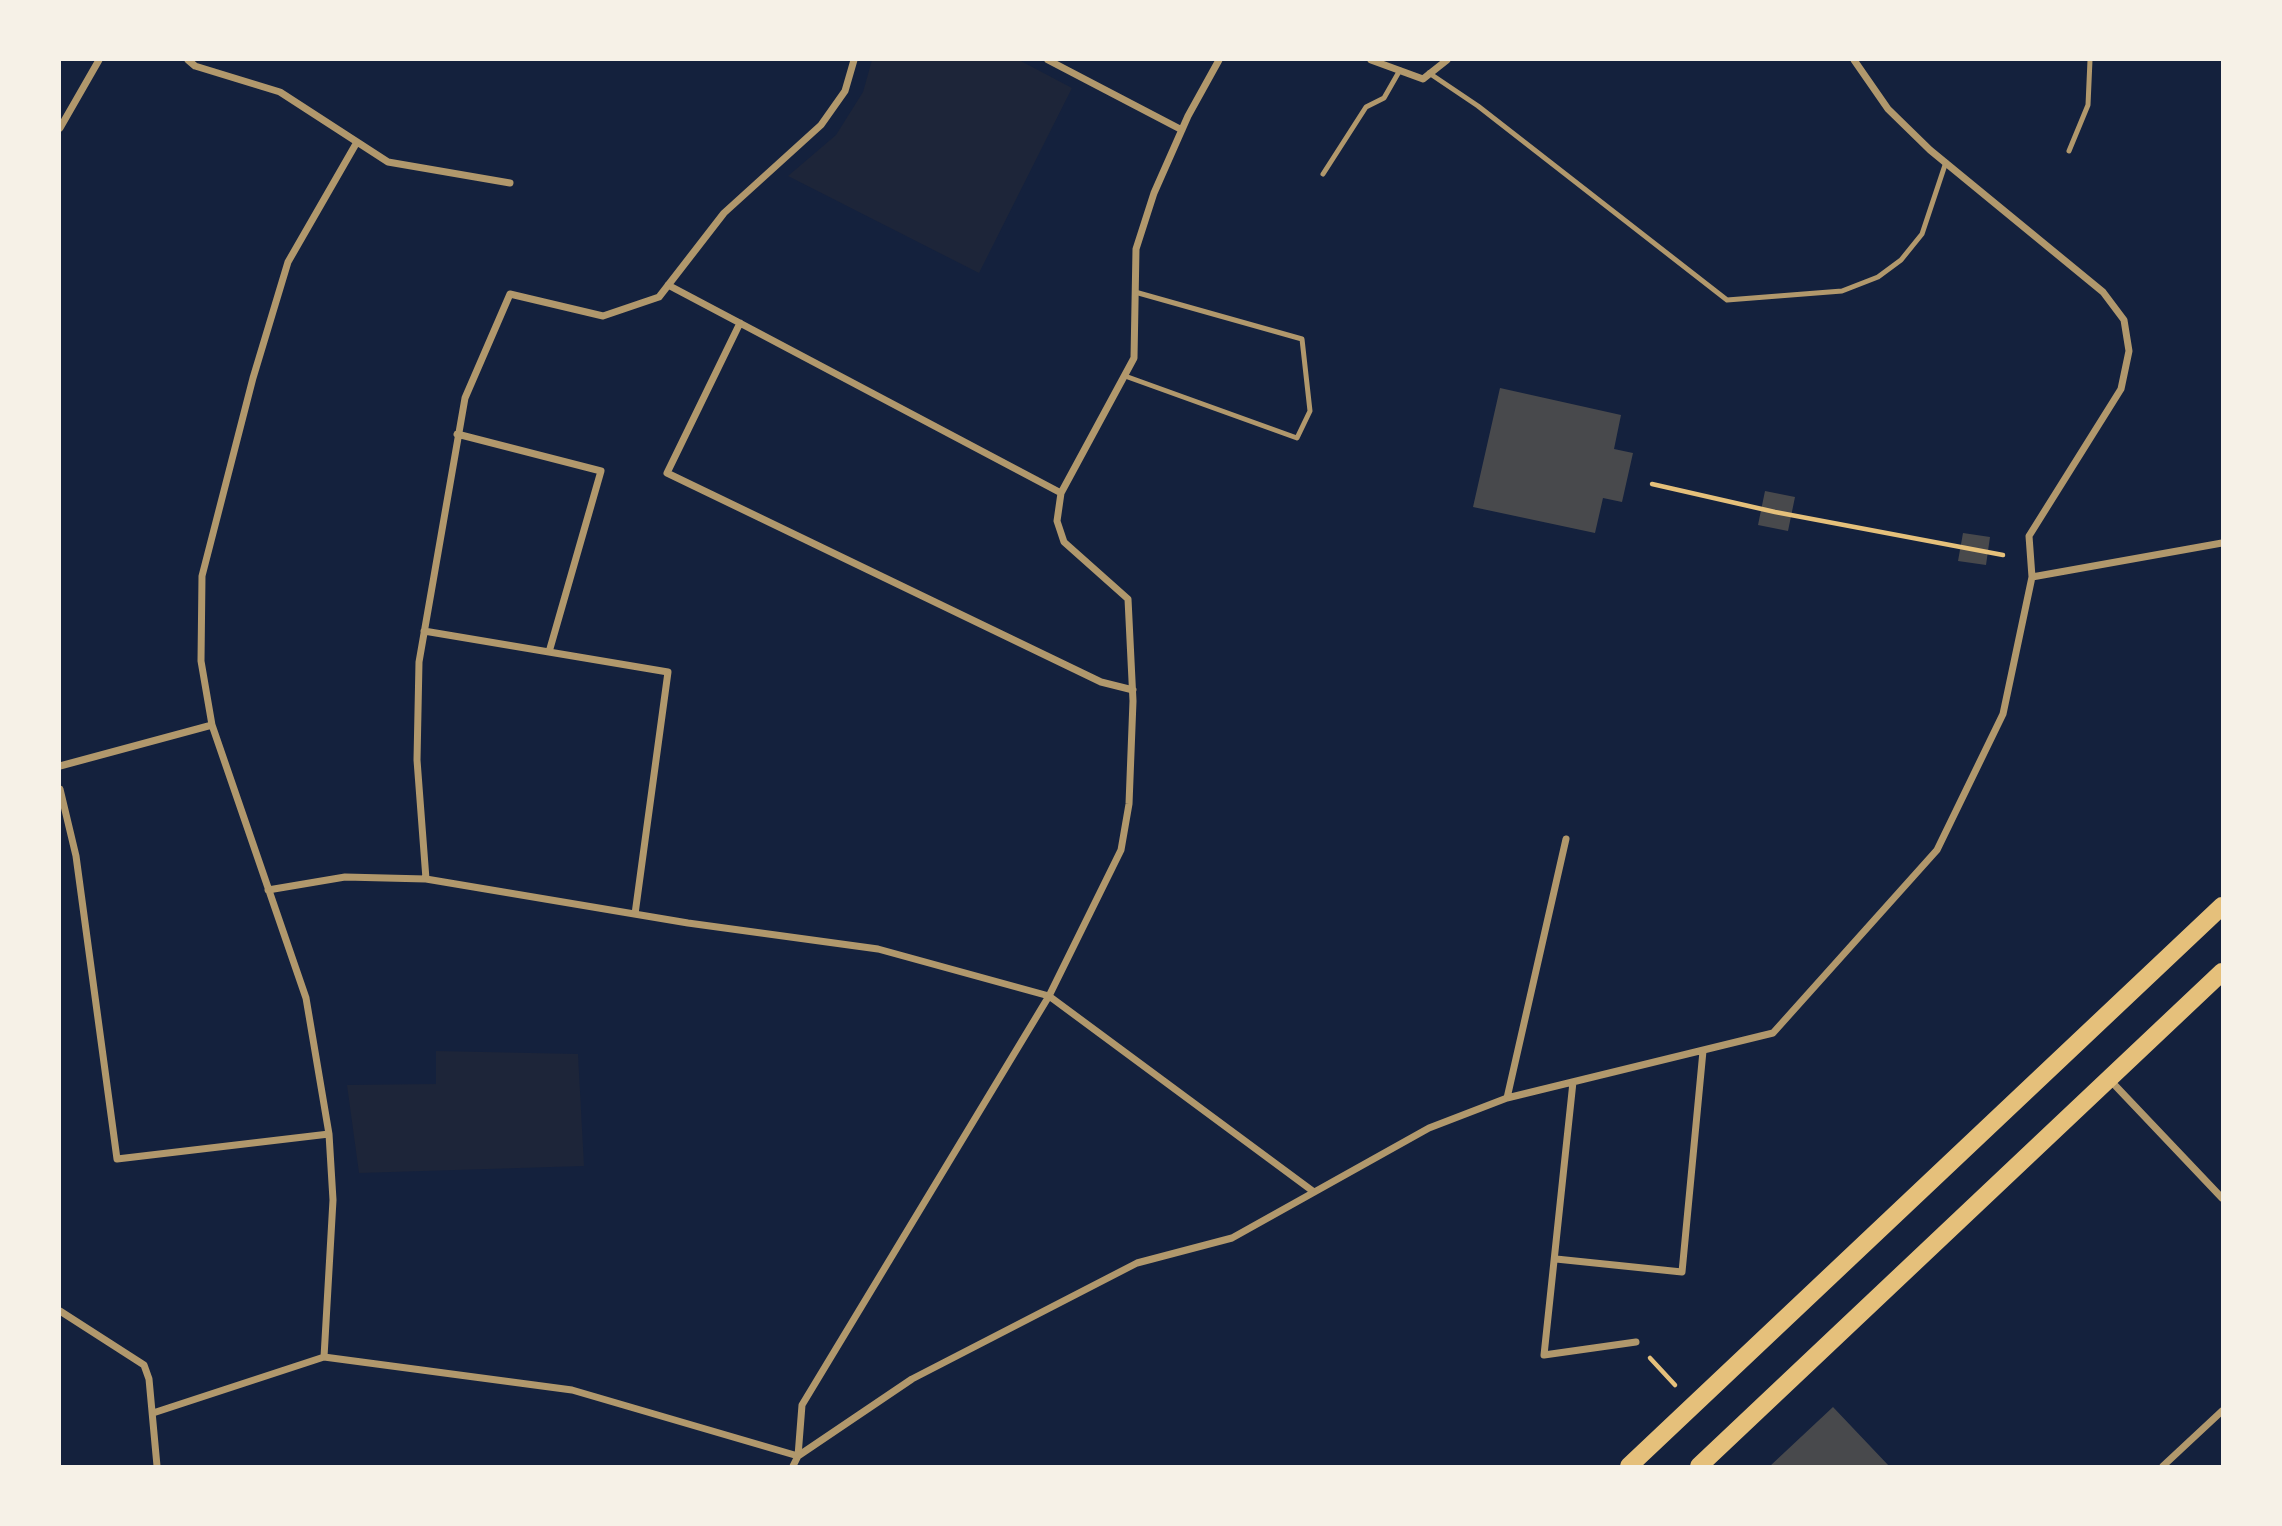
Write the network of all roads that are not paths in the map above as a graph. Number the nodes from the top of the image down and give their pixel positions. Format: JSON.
{"nodes":[{"id":1,"x":99,"y":60,"type":"edge"},
{"id":2,"x":188,"y":60,"type":"edge"},
{"id":3,"x":853,"y":60,"type":"edge"},
{"id":4,"x":1048,"y":60,"type":"edge"},
{"id":5,"x":1219,"y":60,"type":"edge"},
{"id":6,"x":1371,"y":60,"type":"edge"},
{"id":7,"x":1447,"y":60,"type":"edge"},
{"id":8,"x":1854,"y":60,"type":"edge"},
{"id":9,"x":2090,"y":60,"type":"edge"},
{"id":10,"x":1400,"y":70,"type":"junction"},
{"id":11,"x":1429,"y":74,"type":"junction"},
{"id":12,"x":60,"y":128,"type":"edge"},
{"id":13,"x":1182,"y":130,"type":"junction"},
{"id":14,"x":357,"y":142,"type":"junction"},
{"id":15,"x":2069,"y":151,"type":"dead end"},
{"id":16,"x":1946,"y":162,"type":"junction"},
{"id":17,"x":1323,"y":174,"type":"dead end"},
{"id":18,"x":510,"y":183,"type":"dead end"},
{"id":19,"x":668,"y":285,"type":"junction"},
{"id":20,"x":1135,"y":292,"type":"junction"},
{"id":21,"x":740,"y":323,"type":"junction"},
{"id":22,"x":1125,"y":376,"type":"junction"},
{"id":23,"x":457,"y":434,"type":"junction"},
{"id":24,"x":1061,"y":493,"type":"junction"},
{"id":25,"x":2222,"y":543,"type":"edge"},
{"id":26,"x":2032,"y":577,"type":"junction"},
{"id":27,"x":424,"y":631,"type":"junction"},
{"id":28,"x":549,"y":652,"type":"junction"},
{"id":29,"x":1133,"y":690,"type":"junction"},
{"id":30,"x":212,"y":725,"type":"junction"},
{"id":31,"x":60,"y":766,"type":"edge"},
{"id":32,"x":60,"y":789,"type":"edge"},
{"id":33,"x":1566,"y":839,"type":"dead end"},
{"id":34,"x":426,"y":879,"type":"junction"},
{"id":35,"x":268,"y":890,"type":"junction"},
{"id":36,"x":2222,"y":906,"type":"edge"},
{"id":37,"x":635,"y":914,"type":"junction"},
{"id":38,"x":2222,"y":972,"type":"edge"},
{"id":39,"x":1049,"y":996,"type":"junction"},
{"id":40,"x":1703,"y":1051,"type":"junction"},
{"id":41,"x":2109,"y":1079,"type":"junction"},
{"id":42,"x":1573,"y":1082,"type":"junction"},
{"id":43,"x":1507,"y":1098,"type":"junction"},
{"id":44,"x":329,"y":1134,"type":"junction"},
{"id":45,"x":1314,"y":1192,"type":"junction"},
{"id":46,"x":2222,"y":1198,"type":"edge"},
{"id":47,"x":1556,"y":1259,"type":"junction"},
{"id":48,"x":60,"y":1311,"type":"edge"},
{"id":49,"x":1636,"y":1342,"type":"road end"},
{"id":50,"x":324,"y":1357,"type":"junction"},
{"id":51,"x":2222,"y":1411,"type":"edge"},
{"id":52,"x":153,"y":1413,"type":"junction"},
{"id":53,"x":798,"y":1455,"type":"junction"},
{"id":54,"x":157,"y":1463,"type":"edge"},
{"id":55,"x":148,"y":1466,"type":"edge"},
{"id":56,"x":793,"y":1466,"type":"edge"},
{"id":57,"x":1629,"y":1466,"type":"edge"},
{"id":58,"x":1699,"y":1466,"type":"edge"},
{"id":59,"x":2163,"y":1466,"type":"edge"}],
"edges":[{"from":1,"to":12,"type":"street"},
{"from":2,"to":14,"type":"street"},
{"from":3,"to":19,"type":"street"},
{"from":4,"to":13,"type":"street"},
{"from":5,"to":13,"type":"street"},
{"from":6,"to":10,"type":"street"},
{"from":7,"to":11,"type":"street"},
{"from":8,"to":16,"type":"street"},
{"from":9,"to":15,"type":"lane"},
{"from":10,"to":11,"type":"street"},
{"from":10,"to":17,"type":"lane"},
{"from":11,"to":16,"type":"lane"},
{"from":13,"to":20,"type":"street"},
{"from":14,"to":18,"type":"street"},
{"from":14,"to":30,"type":"street"},
{"from":16,"to":26,"type":"street"},
{"from":19,"to":21,"type":"street"},
{"from":19,"to":23,"type":"street"},
{"from":20,"to":22,"type":"street"},
{"from":20,"to":22,"type":"lane"},
{"from":21,"to":24,"type":"street"},
{"from":21,"to":29,"type":"street"},
{"from":22,"to":24,"type":"street"},
{"from":23,"to":27,"type":"street"},
{"from":23,"to":28,"type":"street"},
{"from":24,"to":29,"type":"street"},
{"from":25,"to":26,"type":"street"},
{"from":26,"to":40,"type":"street"},
{"from":27,"to":28,"type":"street"},
{"from":27,"to":34,"type":"street"},
{"from":28,"to":37,"type":"street"},
{"from":29,"to":39,"type":"street"},
{"from":30,"to":31,"type":"street"},
{"from":30,"to":35,"type":"street"},
{"from":32,"to":44,"type":"street"},
{"from":33,"to":43,"type":"street"},
{"from":34,"to":35,"type":"street"},
{"from":34,"to":37,"type":"street"},
{"from":35,"to":44,"type":"street"},
{"from":36,"to":57,"type":"main road"},
{"from":37,"to":39,"type":"street"},
{"from":38,"to":41,"type":"main road"},
{"from":39,"to":45,"type":"street"},
{"from":39,"to":53,"type":"street"},
{"from":40,"to":42,"type":"street"},
{"from":40,"to":47,"type":"street"},
{"from":41,"to":46,"type":"street"},
{"from":41,"to":58,"type":"main road"},
{"from":42,"to":43,"type":"street"},
{"from":42,"to":47,"type":"street"},
{"from":43,"to":45,"type":"street"},
{"from":44,"to":50,"type":"street"},
{"from":45,"to":53,"type":"street"},
{"from":47,"to":49,"type":"street"},
{"from":48,"to":52,"type":"street"},
{"from":50,"to":52,"type":"street"},
{"from":50,"to":53,"type":"street"},
{"from":51,"to":59,"type":"street"},
{"from":52,"to":54,"type":"street"},
{"from":53,"to":56,"type":"street"},
{"from":54,"to":55,"type":"street"}]}
